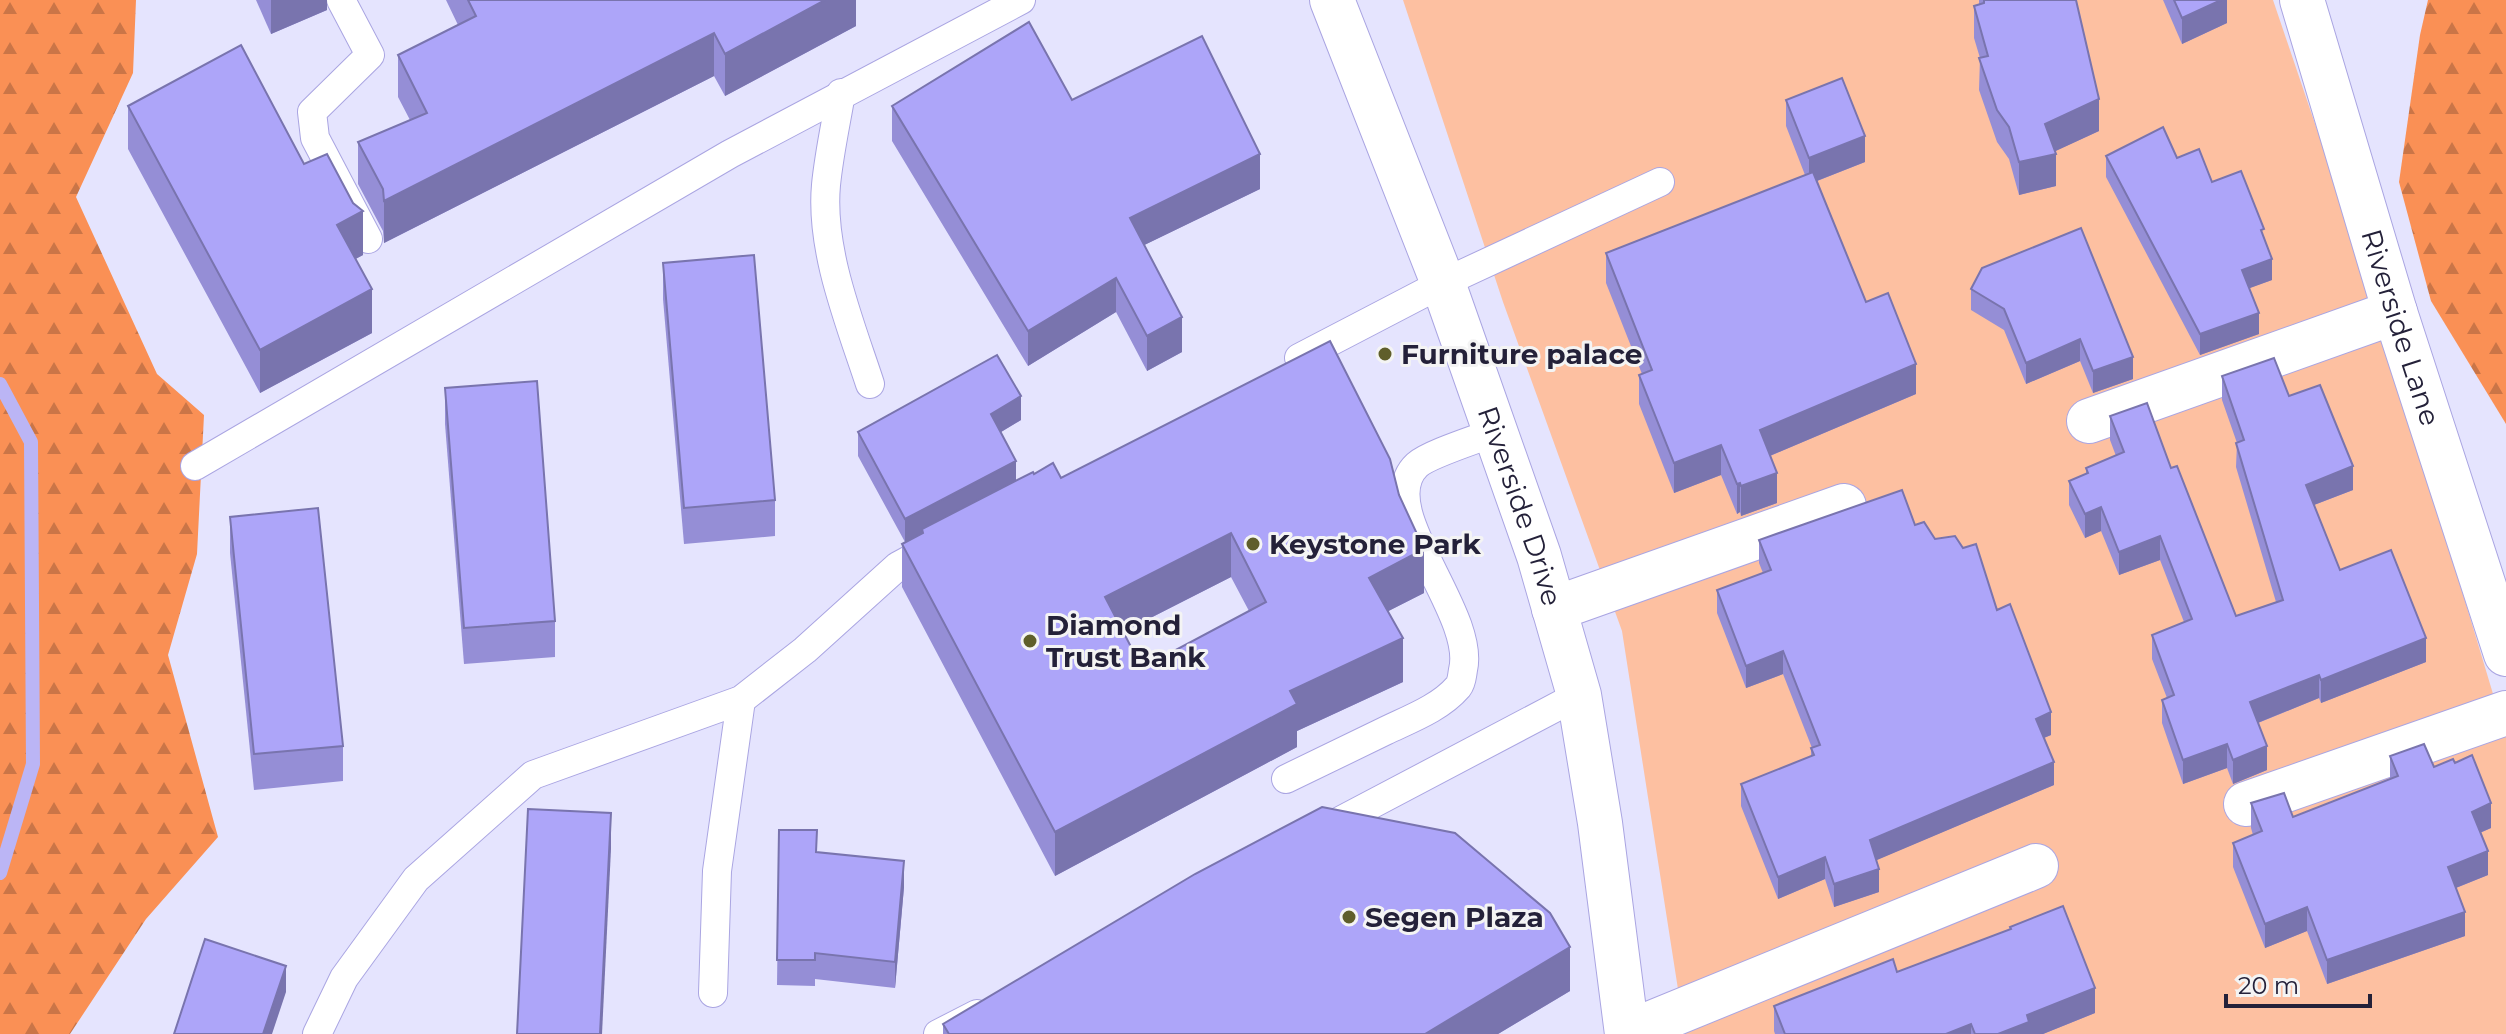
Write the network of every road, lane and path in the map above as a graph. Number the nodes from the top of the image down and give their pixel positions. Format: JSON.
{"nodes":[{"id":1,"x":341,"y":0,"type":"edge"},
{"id":2,"x":1021,"y":0,"type":"edge"},
{"id":3,"x":1332,"y":0,"type":"edge"},
{"id":4,"x":2302,"y":0,"type":"edge"},
{"id":5,"x":841,"y":93,"type":"junction"},
{"id":6,"x":1660,"y":182,"type":"dead end"},
{"id":7,"x":368,"y":239,"type":"dead end"},
{"id":8,"x":1443,"y":283,"type":"junction"},
{"id":9,"x":2395,"y":312,"type":"junction"},
{"id":10,"x":1276,"y":370,"type":"edge"},
{"id":11,"x":870,"y":384,"type":"dead end"},
{"id":12,"x":2089,"y":421,"type":"dead end"},
{"id":13,"x":1495,"y":432,"type":"junction"},
{"id":14,"x":195,"y":466,"type":"dead end"},
{"id":15,"x":1844,"y":506,"type":"dead end"},
{"id":16,"x":954,"y":537,"type":"edge"},
{"id":17,"x":1554,"y":609,"type":"junction"},
{"id":18,"x":2506,"y":654,"type":"edge"},
{"id":19,"x":1579,"y":695,"type":"junction"},
{"id":20,"x":741,"y":700,"type":"junction"},
{"id":21,"x":2506,"y":713,"type":"edge"},
{"id":22,"x":1286,"y":779,"type":"dead end"},
{"id":23,"x":2246,"y":804,"type":"dead end"},
{"id":24,"x":1300,"y":843,"type":"edge"},
{"id":25,"x":2036,"y":866,"type":"dead end"},
{"id":26,"x":713,"y":993,"type":"dead end"},
{"id":27,"x":994,"y":1005,"type":"edge"},
{"id":28,"x":1627,"y":1033,"type":"edge"},
{"id":29,"x":317,"y":1034,"type":"edge"},
{"id":30,"x":938,"y":1034,"type":"edge"}],
"edges":[{"from":1,"to":7,"type":"lane"},
{"from":2,"to":5,"type":"lane"},
{"from":3,"to":8,"type":"street","name":"Riverside Drive"},
{"from":4,"to":9,"type":"street","name":"Riverside Lane"},
{"from":5,"to":11,"type":"lane"},
{"from":5,"to":14,"type":"lane"},
{"from":6,"to":8,"type":"lane"},
{"from":8,"to":10,"type":"lane"},
{"from":8,"to":13,"type":"street","name":"Riverside Drive"},
{"from":9,"to":12,"type":"street"},
{"from":9,"to":18,"type":"street","name":"Riverside Lane"},
{"from":13,"to":17,"type":"street","name":"Riverside Drive"},
{"from":13,"to":22,"type":"lane"},
{"from":15,"to":17,"type":"street"},
{"from":16,"to":20,"type":"lane"},
{"from":17,"to":19,"type":"street","name":"Riverside Drive"},
{"from":19,"to":24,"type":"lane"},
{"from":19,"to":28,"type":"street","name":"Riverside Drive"},
{"from":20,"to":26,"type":"lane"},
{"from":20,"to":29,"type":"lane"},
{"from":21,"to":23,"type":"street"},
{"from":25,"to":28,"type":"street"},
{"from":27,"to":30,"type":"lane"}]}
